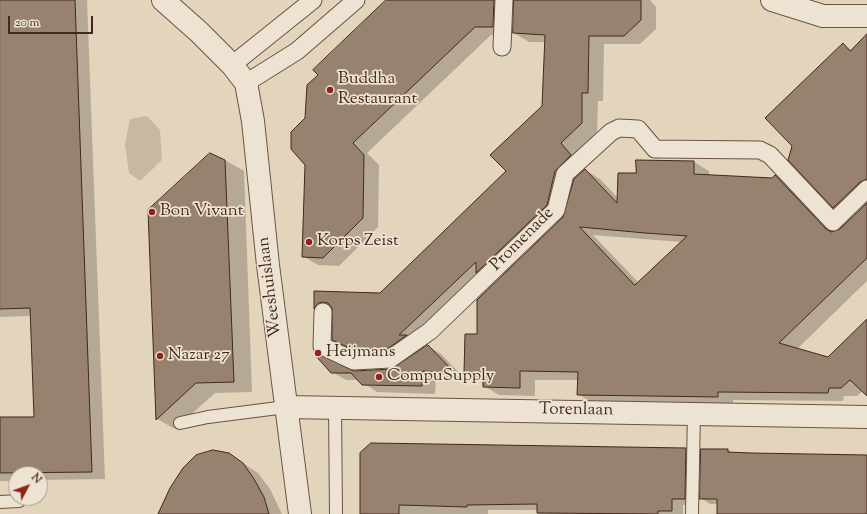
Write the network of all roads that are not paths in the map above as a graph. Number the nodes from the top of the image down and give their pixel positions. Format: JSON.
{"nodes":[{"id":1,"x":163,"y":0,"type":"edge"},
{"id":2,"x":313,"y":0,"type":"edge"},
{"id":3,"x":356,"y":0,"type":"edge"},
{"id":4,"x":504,"y":0,"type":"edge"},
{"id":5,"x":772,"y":0,"type":"edge"},
{"id":6,"x":867,"y":16,"type":"edge"},
{"id":7,"x":502,"y":47,"type":"dead end"},
{"id":8,"x":232,"y":64,"type":"junction"},
{"id":9,"x":246,"y":83,"type":"junction"},
{"id":10,"x":867,"y":189,"type":"edge"},
{"id":11,"x":322,"y":312,"type":"dead end"},
{"id":12,"x":286,"y":407,"type":"junction"},
{"id":13,"x":335,"y":407,"type":"junction"},
{"id":14,"x":694,"y":413,"type":"junction"},
{"id":15,"x":867,"y":417,"type":"edge"},
{"id":16,"x":180,"y":423,"type":"dead end"},
{"id":17,"x":300,"y":514,"type":"edge"},
{"id":18,"x":336,"y":514,"type":"edge"},
{"id":19,"x":692,"y":514,"type":"edge"}],
"edges":[{"from":1,"to":8,"type":"street","name":"Weeshuislaan"},
{"from":2,"to":8,"type":"street"},
{"from":3,"to":9,"type":"street"},
{"from":4,"to":7,"type":"street"},
{"from":5,"to":6,"type":"street"},
{"from":8,"to":9,"type":"street","name":"Weeshuislaan"},
{"from":9,"to":12,"type":"street","name":"Weeshuislaan"},
{"from":10,"to":11,"type":"street","name":"Promenade"},
{"from":12,"to":13,"type":"street","name":"Torenlaan"},
{"from":12,"to":16,"type":"lane"},
{"from":12,"to":17,"type":"street","name":"Weeshuislaan"},
{"from":13,"to":14,"type":"street","name":"Torenlaan"},
{"from":13,"to":18,"type":"lane"},
{"from":14,"to":15,"type":"street","name":"Torenlaan"},
{"from":14,"to":19,"type":"lane"}]}
